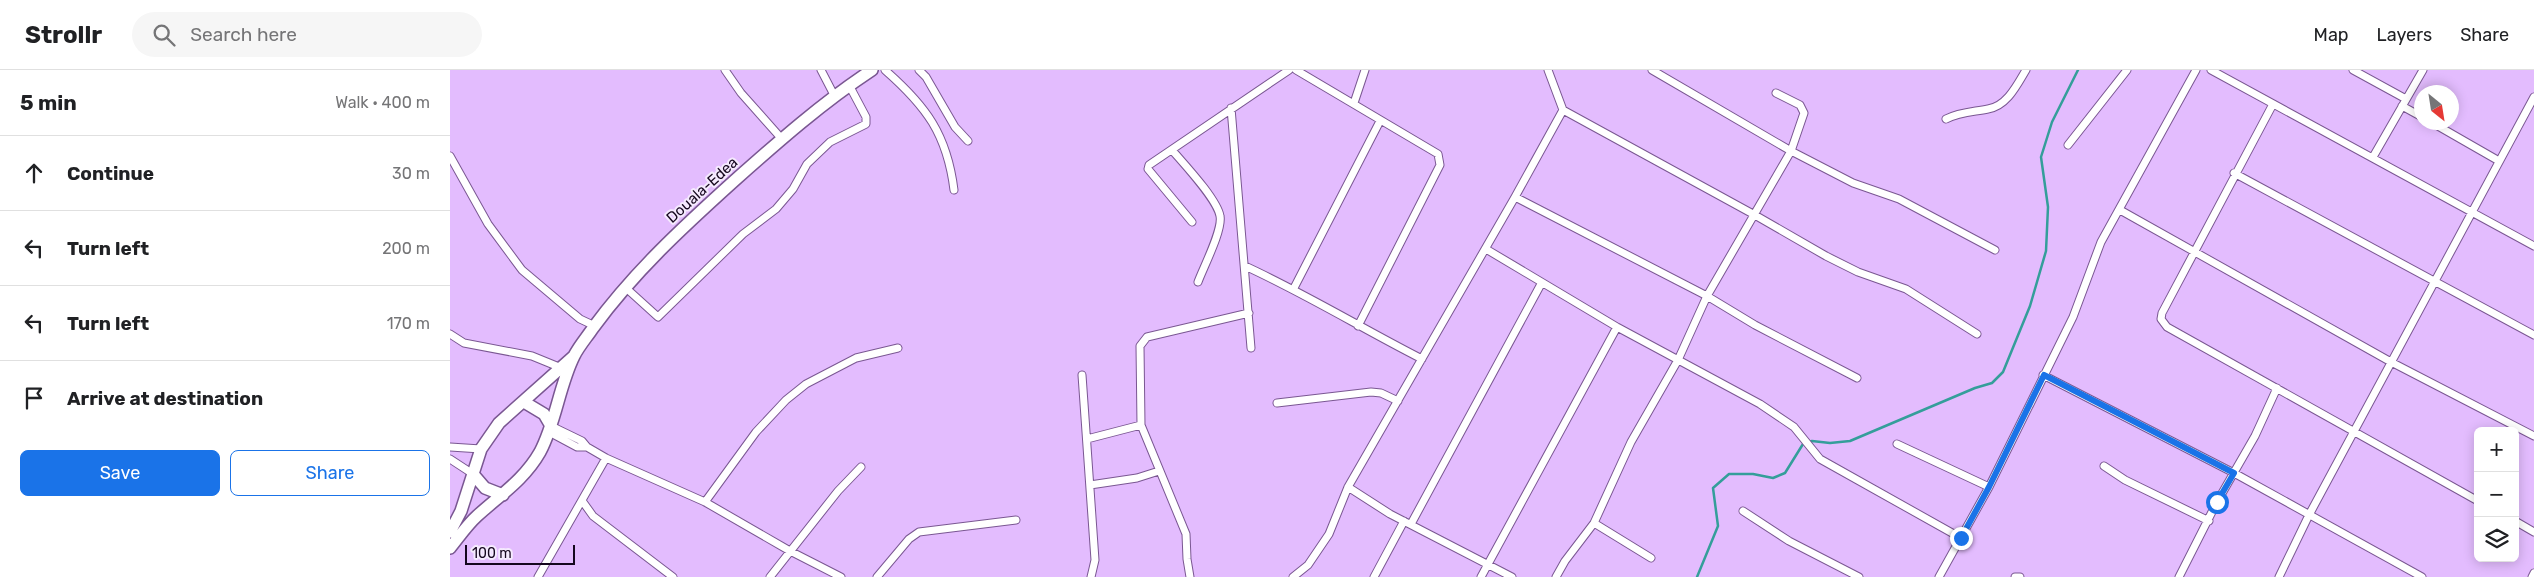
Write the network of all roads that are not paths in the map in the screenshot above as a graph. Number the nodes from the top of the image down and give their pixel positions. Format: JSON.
{"nodes":[{"id":1,"x":725,"y":70,"type":"edge"},
{"id":2,"x":821,"y":70,"type":"edge"},
{"id":3,"x":872,"y":70,"type":"edge"},
{"id":4,"x":884,"y":70,"type":"edge"},
{"id":5,"x":919,"y":70,"type":"edge"},
{"id":6,"x":1289,"y":70,"type":"edge"},
{"id":7,"x":1296,"y":70,"type":"edge"},
{"id":8,"x":1366,"y":70,"type":"edge"},
{"id":9,"x":1548,"y":70,"type":"edge"},
{"id":10,"x":1652,"y":70,"type":"edge"},
{"id":11,"x":2026,"y":70,"type":"edge"},
{"id":12,"x":2127,"y":70,"type":"edge"},
{"id":13,"x":2196,"y":70,"type":"edge"},
{"id":14,"x":2211,"y":70,"type":"edge"},
{"id":15,"x":2353,"y":70,"type":"edge"},
{"id":16,"x":2423,"y":70,"type":"edge"},
{"id":17,"x":849,"y":85,"type":"junction"},
{"id":18,"x":1776,"y":93,"type":"dead end"},
{"id":19,"x":834,"y":95,"type":"junction"},
{"id":20,"x":2534,"y":97,"type":"edge"},
{"id":21,"x":2406,"y":99,"type":"junction"},
{"id":22,"x":1354,"y":103,"type":"junction"},
{"id":23,"x":2273,"y":104,"type":"junction"},
{"id":24,"x":2402,"y":106,"type":"junction"},
{"id":25,"x":1231,"y":108,"type":"junction"},
{"id":26,"x":1563,"y":110,"type":"junction"},
{"id":27,"x":2414,"y":113,"type":"edge"},
{"id":28,"x":1946,"y":119,"type":"dead end"},
{"id":29,"x":1380,"y":121,"type":"junction"},
{"id":30,"x":2445,"y":130,"type":"edge"},
{"id":31,"x":782,"y":138,"type":"junction"},
{"id":32,"x":968,"y":140,"type":"dead end"},
{"id":33,"x":2068,"y":145,"type":"dead end"},
{"id":34,"x":1172,"y":150,"type":"junction"},
{"id":35,"x":1790,"y":152,"type":"junction"},
{"id":36,"x":450,"y":156,"type":"edge"},
{"id":37,"x":2373,"y":157,"type":"junction"},
{"id":38,"x":2500,"y":161,"type":"junction"},
{"id":39,"x":2234,"y":173,"type":"junction"},
{"id":40,"x":954,"y":190,"type":"dead end"},
{"id":41,"x":1515,"y":197,"type":"junction"},
{"id":42,"x":2120,"y":210,"type":"junction"},
{"id":43,"x":2472,"y":212,"type":"junction"},
{"id":44,"x":1753,"y":214,"type":"junction"},
{"id":45,"x":1192,"y":222,"type":"dead end"},
{"id":46,"x":2534,"y":246,"type":"edge"},
{"id":47,"x":1486,"y":249,"type":"junction"},
{"id":48,"x":1995,"y":250,"type":"dead end"},
{"id":49,"x":2193,"y":251,"type":"junction"},
{"id":50,"x":1246,"y":266,"type":"junction"},
{"id":51,"x":1198,"y":282,"type":"dead end"},
{"id":52,"x":2434,"y":282,"type":"junction"},
{"id":53,"x":1541,"y":284,"type":"junction"},
{"id":54,"x":626,"y":288,"type":"junction"},
{"id":55,"x":1294,"y":288,"type":"junction"},
{"id":56,"x":1707,"y":296,"type":"junction"},
{"id":57,"x":1249,"y":313,"type":"junction"},
{"id":58,"x":594,"y":326,"type":"junction"},
{"id":59,"x":1358,"y":326,"type":"junction"},
{"id":60,"x":1617,"y":327,"type":"junction"},
{"id":61,"x":450,"y":334,"type":"edge"},
{"id":62,"x":1977,"y":334,"type":"dead end"},
{"id":63,"x":2534,"y":335,"type":"edge"},
{"id":64,"x":898,"y":348,"type":"dead end"},
{"id":65,"x":1251,"y":348,"type":"dead end"},
{"id":66,"x":574,"y":356,"type":"junction"},
{"id":67,"x":1422,"y":360,"type":"junction"},
{"id":68,"x":1678,"y":360,"type":"junction"},
{"id":69,"x":2391,"y":362,"type":"junction"},
{"id":70,"x":559,"y":367,"type":"junction"},
{"id":71,"x":1082,"y":375,"type":"dead end"},
{"id":72,"x":2044,"y":375,"type":"junction"},
{"id":73,"x":1857,"y":378,"type":"dead end"},
{"id":74,"x":2277,"y":388,"type":"junction"},
{"id":75,"x":1398,"y":401,"type":"junction"},
{"id":76,"x":524,"y":402,"type":"junction"},
{"id":77,"x":1277,"y":402,"type":"dead end"},
{"id":78,"x":1141,"y":425,"type":"junction"},
{"id":79,"x":550,"y":429,"type":"junction"},
{"id":80,"x":2354,"y":432,"type":"junction"},
{"id":81,"x":2534,"y":436,"type":"edge"},
{"id":82,"x":1087,"y":438,"type":"junction"},
{"id":83,"x":1897,"y":444,"type":"dead end"},
{"id":84,"x":450,"y":446,"type":"edge"},
{"id":85,"x":481,"y":449,"type":"junction"},
{"id":86,"x":606,"y":458,"type":"junction"},
{"id":87,"x":450,"y":459,"type":"edge"},
{"id":88,"x":2104,"y":466,"type":"dead end"},
{"id":89,"x":861,"y":467,"type":"dead end"},
{"id":90,"x":1159,"y":471,"type":"junction"},
{"id":91,"x":2234,"y":473,"type":"junction"},
{"id":92,"x":472,"y":474,"type":"junction"},
{"id":93,"x":1090,"y":486,"type":"junction"},
{"id":94,"x":1348,"y":487,"type":"junction"},
{"id":95,"x":1989,"y":487,"type":"junction"},
{"id":96,"x":503,"y":495,"type":"junction"},
{"id":97,"x":2474,"y":498,"type":"edge"},
{"id":98,"x":583,"y":502,"type":"junction"},
{"id":99,"x":706,"y":502,"type":"junction"},
{"id":100,"x":1743,"y":511,"type":"dead end"},
{"id":101,"x":2310,"y":515,"type":"junction"},
{"id":102,"x":1016,"y":520,"type":"dead end"},
{"id":103,"x":2208,"y":521,"type":"junction"},
{"id":104,"x":1407,"y":522,"type":"junction"},
{"id":105,"x":1594,"y":523,"type":"junction"},
{"id":106,"x":2519,"y":523,"type":"edge"},
{"id":107,"x":450,"y":532,"type":"edge"},
{"id":108,"x":2534,"y":532,"type":"edge"},
{"id":109,"x":1961,"y":538,"type":"junction"},
{"id":110,"x":450,"y":548,"type":"edge"},
{"id":111,"x":790,"y":551,"type":"junction"},
{"id":112,"x":1651,"y":558,"type":"dead end"},
{"id":113,"x":1488,"y":565,"type":"junction"},
{"id":114,"x":2534,"y":574,"type":"edge"},
{"id":115,"x":538,"y":577,"type":"edge"},
{"id":116,"x":674,"y":577,"type":"edge"},
{"id":117,"x":770,"y":577,"type":"edge"},
{"id":118,"x":841,"y":577,"type":"edge"},
{"id":119,"x":877,"y":577,"type":"edge"},
{"id":120,"x":1090,"y":577,"type":"edge"},
{"id":121,"x":1190,"y":577,"type":"edge"},
{"id":122,"x":1293,"y":577,"type":"edge"},
{"id":123,"x":1374,"y":577,"type":"edge"},
{"id":124,"x":1481,"y":577,"type":"edge"},
{"id":125,"x":1512,"y":577,"type":"edge"},
{"id":126,"x":1556,"y":577,"type":"edge"},
{"id":127,"x":1858,"y":577,"type":"edge"},
{"id":128,"x":1939,"y":577,"type":"edge"},
{"id":129,"x":2015,"y":577,"type":"edge"},
{"id":130,"x":2020,"y":577,"type":"edge"},
{"id":131,"x":2179,"y":577,"type":"edge"},
{"id":132,"x":2279,"y":577,"type":"edge"},
{"id":133,"x":2422,"y":577,"type":"edge"},
{"id":134,"x":2532,"y":577,"type":"edge"}],
"edges":[{"from":1,"to":31,"type":"street"},
{"from":2,"to":19,"type":"street"},
{"from":3,"to":17,"type":"highway","name":"Douala-Edea"},
{"from":4,"to":40,"type":"street"},
{"from":5,"to":32,"type":"street"},
{"from":6,"to":25,"type":"street"},
{"from":7,"to":22,"type":"street"},
{"from":8,"to":22,"type":"street"},
{"from":9,"to":26,"type":"street"},
{"from":10,"to":35,"type":"street"},
{"from":11,"to":28,"type":"street"},
{"from":12,"to":33,"type":"street"},
{"from":13,"to":42,"type":"street"},
{"from":14,"to":23,"type":"street"},
{"from":15,"to":21,"type":"street"},
{"from":16,"to":21,"type":"street"},
{"from":17,"to":19,"type":"highway","name":"Douala-Edea"},
{"from":17,"to":54,"type":"street"},
{"from":18,"to":35,"type":"street"},
{"from":19,"to":31,"type":"highway","name":"Douala-Edea"},
{"from":20,"to":38,"type":"street"},
{"from":21,"to":24,"type":"street"},
{"from":22,"to":29,"type":"street"},
{"from":23,"to":37,"type":"street"},
{"from":23,"to":39,"type":"street"},
{"from":24,"to":27,"type":"street"},
{"from":24,"to":37,"type":"street"},
{"from":25,"to":34,"type":"street"},
{"from":25,"to":50,"type":"street"},
{"from":26,"to":41,"type":"street"},
{"from":26,"to":44,"type":"street"},
{"from":29,"to":55,"type":"street"},
{"from":29,"to":59,"type":"street"},
{"from":30,"to":38,"type":"street"},
{"from":31,"to":54,"type":"highway","name":"Douala-Edea"},
{"from":34,"to":45,"type":"street"},
{"from":34,"to":51,"type":"street"},
{"from":35,"to":44,"type":"street"},
{"from":35,"to":48,"type":"street"},
{"from":36,"to":58,"type":"street"},
{"from":37,"to":43,"type":"street"},
{"from":38,"to":43,"type":"street"},
{"from":39,"to":49,"type":"street"},
{"from":39,"to":52,"type":"street"},
{"from":41,"to":47,"type":"street"},
{"from":41,"to":56,"type":"street"},
{"from":42,"to":49,"type":"street"},
{"from":42,"to":72,"type":"street"},
{"from":43,"to":46,"type":"street"},
{"from":43,"to":52,"type":"street"},
{"from":44,"to":56,"type":"street"},
{"from":44,"to":62,"type":"street"},
{"from":47,"to":53,"type":"street"},
{"from":47,"to":67,"type":"street"},
{"from":49,"to":69,"type":"street"},
{"from":49,"to":74,"type":"street"},
{"from":50,"to":55,"type":"street"},
{"from":50,"to":57,"type":"street"},
{"from":52,"to":63,"type":"street"},
{"from":52,"to":69,"type":"street"},
{"from":53,"to":60,"type":"street"},
{"from":53,"to":104,"type":"street"},
{"from":54,"to":58,"type":"highway","name":"Douala-Edea"},
{"from":55,"to":59,"type":"street"},
{"from":56,"to":68,"type":"street"},
{"from":56,"to":73,"type":"street"},
{"from":57,"to":65,"type":"street"},
{"from":57,"to":78,"type":"street"},
{"from":58,"to":66,"type":"highway","name":"Douala-Edea"},
{"from":59,"to":67,"type":"street"},
{"from":60,"to":68,"type":"street"},
{"from":60,"to":113,"type":"street"},
{"from":61,"to":70,"type":"street"},
{"from":64,"to":99,"type":"street"},
{"from":66,"to":70,"type":"highway","name":"Douala-Edea"},
{"from":66,"to":79,"type":"highway","name":"Douala-Edea"},
{"from":67,"to":75,"type":"street"},
{"from":68,"to":105,"type":"street"},
{"from":68,"to":109,"type":"street"},
{"from":69,"to":80,"type":"street"},
{"from":69,"to":81,"type":"street"},
{"from":70,"to":76,"type":"highway","name":"Douala-Edea"},
{"from":71,"to":82,"type":"street"},
{"from":72,"to":91,"type":"street"},
{"from":72,"to":95,"type":"street"},
{"from":74,"to":80,"type":"street"},
{"from":74,"to":91,"type":"street"},
{"from":75,"to":77,"type":"street"},
{"from":75,"to":94,"type":"street"},
{"from":76,"to":79,"type":"highway"},
{"from":76,"to":85,"type":"highway","name":"Douala-Edea"},
{"from":78,"to":82,"type":"street"},
{"from":78,"to":90,"type":"street"},
{"from":79,"to":86,"type":"street"},
{"from":79,"to":96,"type":"highway","name":"Douala-Edea"},
{"from":80,"to":97,"type":"street"},
{"from":80,"to":101,"type":"street"},
{"from":82,"to":93,"type":"street"},
{"from":83,"to":95,"type":"street"},
{"from":84,"to":85,"type":"street"},
{"from":85,"to":92,"type":"highway","name":"Douala-Edea"},
{"from":86,"to":98,"type":"street"},
{"from":86,"to":99,"type":"street"},
{"from":87,"to":92,"type":"street"},
{"from":88,"to":103,"type":"street"},
{"from":89,"to":111,"type":"street"},
{"from":90,"to":93,"type":"street"},
{"from":90,"to":121,"type":"street"},
{"from":91,"to":101,"type":"street"},
{"from":91,"to":103,"type":"street"},
{"from":92,"to":96,"type":"highway"},
{"from":92,"to":107,"type":"highway","name":"Douala-Edea"},
{"from":93,"to":120,"type":"street"},
{"from":94,"to":104,"type":"street"},
{"from":94,"to":122,"type":"street"},
{"from":95,"to":109,"type":"street"},
{"from":96,"to":110,"type":"highway","name":"Douala-Edea"},
{"from":98,"to":115,"type":"street"},
{"from":98,"to":116,"type":"street"},
{"from":99,"to":111,"type":"street"},
{"from":100,"to":127,"type":"street"},
{"from":101,"to":132,"type":"street"},
{"from":101,"to":133,"type":"street"},
{"from":102,"to":119,"type":"street"},
{"from":103,"to":131,"type":"street"},
{"from":104,"to":113,"type":"street"},
{"from":104,"to":123,"type":"street"},
{"from":105,"to":112,"type":"street"},
{"from":105,"to":126,"type":"street"},
{"from":106,"to":108,"type":"street"},
{"from":109,"to":128,"type":"street"},
{"from":111,"to":117,"type":"street"},
{"from":111,"to":118,"type":"street"},
{"from":113,"to":124,"type":"street"},
{"from":113,"to":125,"type":"street"},
{"from":114,"to":134,"type":"street"},
{"from":129,"to":130,"type":"street"}]}
